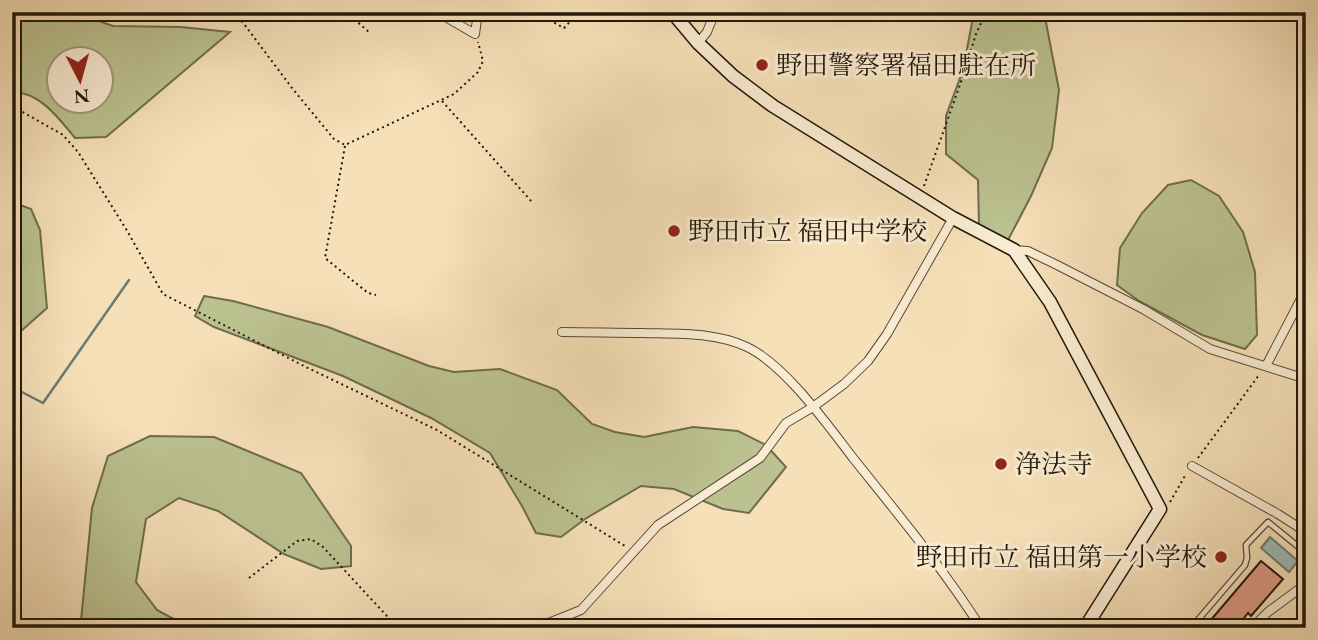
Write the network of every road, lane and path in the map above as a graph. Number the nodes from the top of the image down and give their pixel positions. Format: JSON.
{"nodes":[{"id":1,"x":235,"y":12,"type":"edge"},
{"id":2,"x":346,"y":12,"type":"edge"},
{"id":3,"x":436,"y":12,"type":"edge"},
{"id":4,"x":478,"y":12,"type":"edge"},
{"id":5,"x":535,"y":12,"type":"edge"},
{"id":6,"x":579,"y":12,"type":"edge"},
{"id":7,"x":672,"y":12,"type":"edge"},
{"id":8,"x":715,"y":12,"type":"edge"},
{"id":9,"x":986,"y":12,"type":"edge"},
{"id":10,"x":370,"y":33,"type":"dead end"},
{"id":11,"x":475,"y":34,"type":"junction"},
{"id":12,"x":698,"y":43,"type":"junction"},
{"id":13,"x":441,"y":101,"type":"junction"},
{"id":14,"x":12,"y":109,"type":"edge"},
{"id":15,"x":345,"y":145,"type":"junction"},
{"id":16,"x":920,"y":198,"type":"junction"},
{"id":17,"x":532,"y":202,"type":"dead end"},
{"id":18,"x":953,"y":218,"type":"junction"},
{"id":19,"x":1014,"y":250,"type":"junction"},
{"id":20,"x":1306,"y":289,"type":"edge"},
{"id":21,"x":376,"y":295,"type":"dead end"},
{"id":22,"x":562,"y":332,"type":"dead end"},
{"id":23,"x":1266,"y":366,"type":"junction"},
{"id":24,"x":1306,"y":379,"type":"edge"},
{"id":25,"x":813,"y":407,"type":"junction"},
{"id":26,"x":1192,"y":466,"type":"junction"},
{"id":27,"x":1160,"y":509,"type":"junction"},
{"id":28,"x":1306,"y":532,"type":"edge"},
{"id":29,"x":634,"y":551,"type":"junction"},
{"id":30,"x":1306,"y":553,"type":"edge"},
{"id":31,"x":249,"y":578,"type":"dead end"},
{"id":32,"x":1306,"y":584,"type":"edge"},
{"id":33,"x":398,"y":628,"type":"edge"},
{"id":34,"x":536,"y":628,"type":"edge"},
{"id":35,"x":981,"y":628,"type":"edge"},
{"id":36,"x":1085,"y":628,"type":"edge"},
{"id":37,"x":1191,"y":628,"type":"edge"},
{"id":38,"x":1252,"y":628,"type":"edge"}],
"edges":[{"from":1,"to":15,"type":"path"},
{"from":2,"to":10,"type":"path"},
{"from":3,"to":11,"type":"street"},
{"from":4,"to":11,"type":"street"},
{"from":5,"to":6,"type":"path"},
{"from":7,"to":12,"type":"street"},
{"from":8,"to":12,"type":"street"},
{"from":9,"to":16,"type":"path"},
{"from":11,"to":13,"type":"path"},
{"from":12,"to":16,"type":"street"},
{"from":13,"to":15,"type":"path"},
{"from":13,"to":17,"type":"path"},
{"from":14,"to":29,"type":"path"},
{"from":15,"to":21,"type":"path"},
{"from":16,"to":18,"type":"street"},
{"from":18,"to":19,"type":"street"},
{"from":18,"to":25,"type":"street"},
{"from":19,"to":23,"type":"street"},
{"from":19,"to":27,"type":"street"},
{"from":20,"to":23,"type":"street"},
{"from":22,"to":25,"type":"street"},
{"from":23,"to":24,"type":"street"},
{"from":23,"to":26,"type":"path"},
{"from":25,"to":29,"type":"street"},
{"from":25,"to":35,"type":"street"},
{"from":26,"to":27,"type":"path"},
{"from":26,"to":28,"type":"street"},
{"from":27,"to":36,"type":"street"},
{"from":29,"to":34,"type":"street"},
{"from":30,"to":37,"type":"lane"},
{"from":31,"to":33,"type":"path"},
{"from":32,"to":38,"type":"street"}]}
